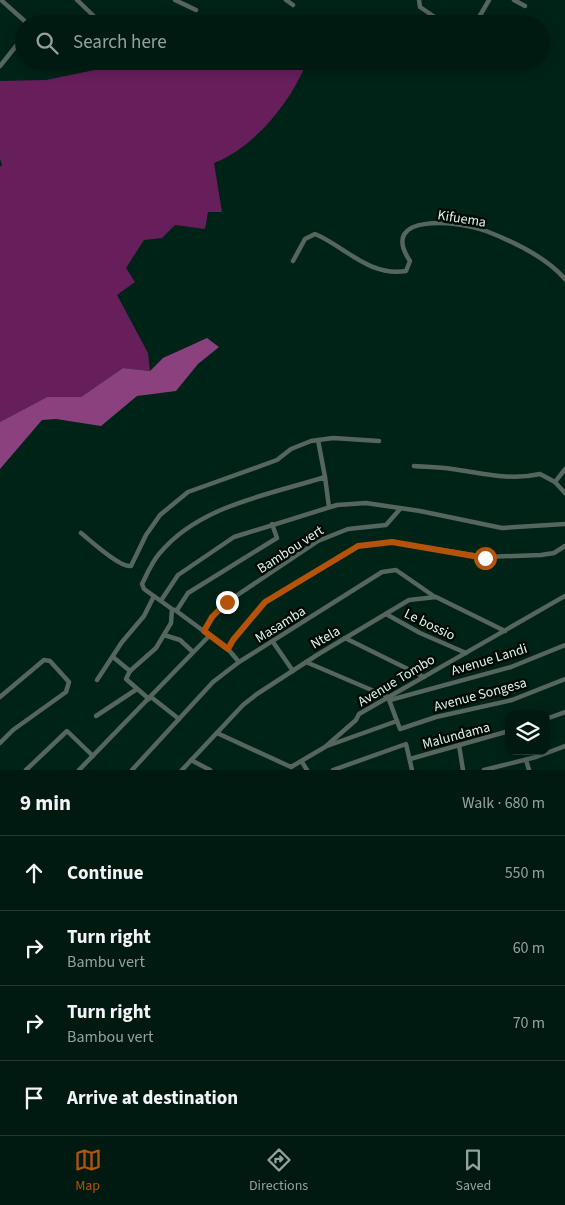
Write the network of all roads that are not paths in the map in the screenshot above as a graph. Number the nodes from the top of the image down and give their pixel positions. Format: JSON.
{"nodes":[{"id":1,"x":1,"y":0,"type":"edge"},
{"id":2,"x":175,"y":0,"type":"edge"},
{"id":3,"x":286,"y":0,"type":"edge"},
{"id":4,"x":419,"y":0,"type":"edge"},
{"id":5,"x":489,"y":0,"type":"edge"},
{"id":6,"x":514,"y":0,"type":"edge"},
{"id":7,"x":80,"y":1,"type":"edge"},
{"id":8,"x":293,"y":6,"type":"dead end"},
{"id":9,"x":525,"y":6,"type":"dead end"},
{"id":10,"x":196,"y":10,"type":"dead end"},
{"id":11,"x":18,"y":15,"type":"edge"},
{"id":12,"x":93,"y":15,"type":"edge"},
{"id":13,"x":432,"y":15,"type":"edge"},
{"id":14,"x":480,"y":15,"type":"edge"},
{"id":15,"x":15,"y":47,"type":"edge"},
{"id":16,"x":0,"y":66,"type":"edge"},
{"id":17,"x":293,"y":261,"type":"dead end"},
{"id":18,"x":565,"y":279,"type":"edge"},
{"id":19,"x":318,"y":440,"type":"junction"},
{"id":20,"x":380,"y":441,"type":"dead end"},
{"id":21,"x":414,"y":466,"type":"dead end"},
{"id":22,"x":565,"y":469,"type":"edge"},
{"id":23,"x":324,"y":477,"type":"junction"},
{"id":24,"x":555,"y":482,"type":"junction"},
{"id":25,"x":565,"y":493,"type":"edge"},
{"id":26,"x":329,"y":507,"type":"junction"},
{"id":27,"x":400,"y":509,"type":"junction"},
{"id":28,"x":272,"y":524,"type":"junction"},
{"id":29,"x":565,"y":524,"type":"edge"},
{"id":30,"x":81,"y":533,"type":"dead end"},
{"id":31,"x":565,"y":546,"type":"edge"},
{"id":32,"x":154,"y":596,"type":"junction"},
{"id":33,"x":565,"y":596,"type":"edge"},
{"id":34,"x":436,"y":597,"type":"junction"},
{"id":35,"x":162,"y":599,"type":"junction"},
{"id":36,"x":174,"y":609,"type":"junction"},
{"id":37,"x":386,"y":614,"type":"junction"},
{"id":38,"x":204,"y":631,"type":"junction"},
{"id":39,"x":505,"y":631,"type":"junction"},
{"id":40,"x":164,"y":635,"type":"junction"},
{"id":41,"x":210,"y":635,"type":"junction"},
{"id":42,"x":345,"y":638,"type":"junction"},
{"id":43,"x":273,"y":642,"type":"junction"},
{"id":44,"x":565,"y":645,"type":"edge"},
{"id":45,"x":228,"y":649,"type":"junction"},
{"id":46,"x":193,"y":652,"type":"junction"},
{"id":47,"x":466,"y":653,"type":"junction"},
{"id":48,"x":113,"y":657,"type":"junction"},
{"id":49,"x":239,"y":662,"type":"junction"},
{"id":50,"x":306,"y":662,"type":"junction"},
{"id":51,"x":130,"y":671,"type":"junction"},
{"id":52,"x":294,"y":671,"type":"junction"},
{"id":53,"x":424,"y":676,"type":"junction"},
{"id":54,"x":565,"y":679,"type":"edge"},
{"id":55,"x":97,"y":680,"type":"dead end"},
{"id":56,"x":137,"y":689,"type":"junction"},
{"id":57,"x":0,"y":697,"type":"edge"},
{"id":58,"x":150,"y":698,"type":"junction"},
{"id":59,"x":389,"y":698,"type":"junction"},
{"id":60,"x":565,"y":712,"type":"edge"},
{"id":61,"x":96,"y":716,"type":"dead end"},
{"id":62,"x":550,"y":718,"type":"edge"},
{"id":63,"x":179,"y":719,"type":"junction"},
{"id":64,"x":397,"y":721,"type":"junction"},
{"id":65,"x":505,"y":732,"type":"edge"},
{"id":66,"x":217,"y":733,"type":"junction"},
{"id":67,"x":0,"y":743,"type":"edge"},
{"id":68,"x":458,"y":745,"type":"junction"},
{"id":69,"x":325,"y":746,"type":"junction"},
{"id":70,"x":565,"y":746,"type":"edge"},
{"id":71,"x":93,"y":756,"type":"junction"},
{"id":72,"x":410,"y":759,"type":"junction"},
{"id":73,"x":190,"y":760,"type":"junction"},
{"id":74,"x":526,"y":760,"type":"junction"},
{"id":75,"x":302,"y":762,"type":"junction"},
{"id":76,"x":26,"y":770,"type":"edge"},
{"id":77,"x":79,"y":770,"type":"edge"},
{"id":78,"x":132,"y":770,"type":"edge"},
{"id":79,"x":182,"y":770,"type":"edge"},
{"id":80,"x":210,"y":770,"type":"edge"},
{"id":81,"x":307,"y":770,"type":"edge"},
{"id":82,"x":333,"y":770,"type":"edge"},
{"id":83,"x":412,"y":770,"type":"edge"},
{"id":84,"x":464,"y":770,"type":"edge"},
{"id":85,"x":484,"y":770,"type":"edge"},
{"id":86,"x":530,"y":770,"type":"edge"}],
"edges":[{"from":1,"to":11,"type":"street"},
{"from":2,"to":10,"type":"street"},
{"from":3,"to":8,"type":"street"},
{"from":4,"to":13,"type":"street"},
{"from":5,"to":14,"type":"street"},
{"from":6,"to":9,"type":"street"},
{"from":7,"to":12,"type":"street"},
{"from":15,"to":16,"type":"street"},
{"from":17,"to":18,"type":"street","name":"Kifuema"},
{"from":19,"to":20,"type":"street"},
{"from":19,"to":23,"type":"street"},
{"from":19,"to":30,"type":"street"},
{"from":21,"to":24,"type":"street"},
{"from":22,"to":24,"type":"street"},
{"from":23,"to":26,"type":"street"},
{"from":23,"to":32,"type":"street"},
{"from":24,"to":25,"type":"street"},
{"from":26,"to":27,"type":"street"},
{"from":26,"to":28,"type":"street"},
{"from":27,"to":29,"type":"street"},
{"from":27,"to":38,"type":"street","name":"Bambou vert"},
{"from":28,"to":35,"type":"street"},
{"from":28,"to":36,"type":"street"},
{"from":31,"to":45,"type":"street"},
{"from":32,"to":35,"type":"street"},
{"from":32,"to":48,"type":"street"},
{"from":33,"to":39,"type":"street","name":"Avenue Tombo"},
{"from":34,"to":37,"type":"street","name":"Ntela"},
{"from":34,"to":39,"type":"street"},
{"from":34,"to":43,"type":"street","name":"Masamba"},
{"from":35,"to":36,"type":"street"},
{"from":36,"to":38,"type":"street"},
{"from":36,"to":40,"type":"street"},
{"from":37,"to":42,"type":"street","name":"Ntela"},
{"from":37,"to":47,"type":"street","name":"Le bossio"},
{"from":38,"to":41,"type":"street"},
{"from":39,"to":47,"type":"street","name":"Avenue Tombo"},
{"from":40,"to":46,"type":"street"},
{"from":40,"to":51,"type":"street"},
{"from":41,"to":45,"type":"street"},
{"from":41,"to":46,"type":"street"},
{"from":42,"to":50,"type":"street","name":"Ntela"},
{"from":42,"to":53,"type":"street"},
{"from":43,"to":49,"type":"street","name":"Masamba"},
{"from":43,"to":52,"type":"street"},
{"from":44,"to":59,"type":"street","name":"Avenue Landi"},
{"from":45,"to":49,"type":"street"},
{"from":46,"to":58,"type":"street"},
{"from":47,"to":53,"type":"street","name":"Avenue Tombo"},
{"from":48,"to":51,"type":"street"},
{"from":48,"to":55,"type":"street"},
{"from":49,"to":63,"type":"street","name":"Masamba"},
{"from":50,"to":52,"type":"street","name":"Ntela"},
{"from":50,"to":59,"type":"street"},
{"from":51,"to":56,"type":"street"},
{"from":52,"to":66,"type":"street","name":"Ntela"},
{"from":53,"to":59,"type":"street","name":"Avenue Tombo"},
{"from":54,"to":64,"type":"street","name":"Avenue Songesa"},
{"from":56,"to":58,"type":"street"},
{"from":56,"to":61,"type":"street"},
{"from":57,"to":67,"type":"street"},
{"from":58,"to":63,"type":"street"},
{"from":58,"to":71,"type":"street"},
{"from":59,"to":64,"type":"street"},
{"from":59,"to":69,"type":"street","name":"Avenue Tombo"},
{"from":60,"to":62,"type":"street"},
{"from":63,"to":78,"type":"street","name":"Masamba"},
{"from":64,"to":69,"type":"street"},
{"from":65,"to":68,"type":"street","name":"Malundama"},
{"from":66,"to":73,"type":"street","name":"Ntela"},
{"from":66,"to":75,"type":"street"},
{"from":68,"to":72,"type":"street","name":"Malundama"},
{"from":68,"to":84,"type":"street"},
{"from":69,"to":75,"type":"street","name":"Avenue Tombo"},
{"from":70,"to":74,"type":"street"},
{"from":71,"to":76,"type":"street"},
{"from":71,"to":77,"type":"street"},
{"from":72,"to":82,"type":"street"},
{"from":72,"to":83,"type":"street"},
{"from":73,"to":79,"type":"street","name":"Ntela"},
{"from":73,"to":80,"type":"street"},
{"from":74,"to":85,"type":"street"},
{"from":74,"to":86,"type":"street"},
{"from":75,"to":81,"type":"street"}]}
